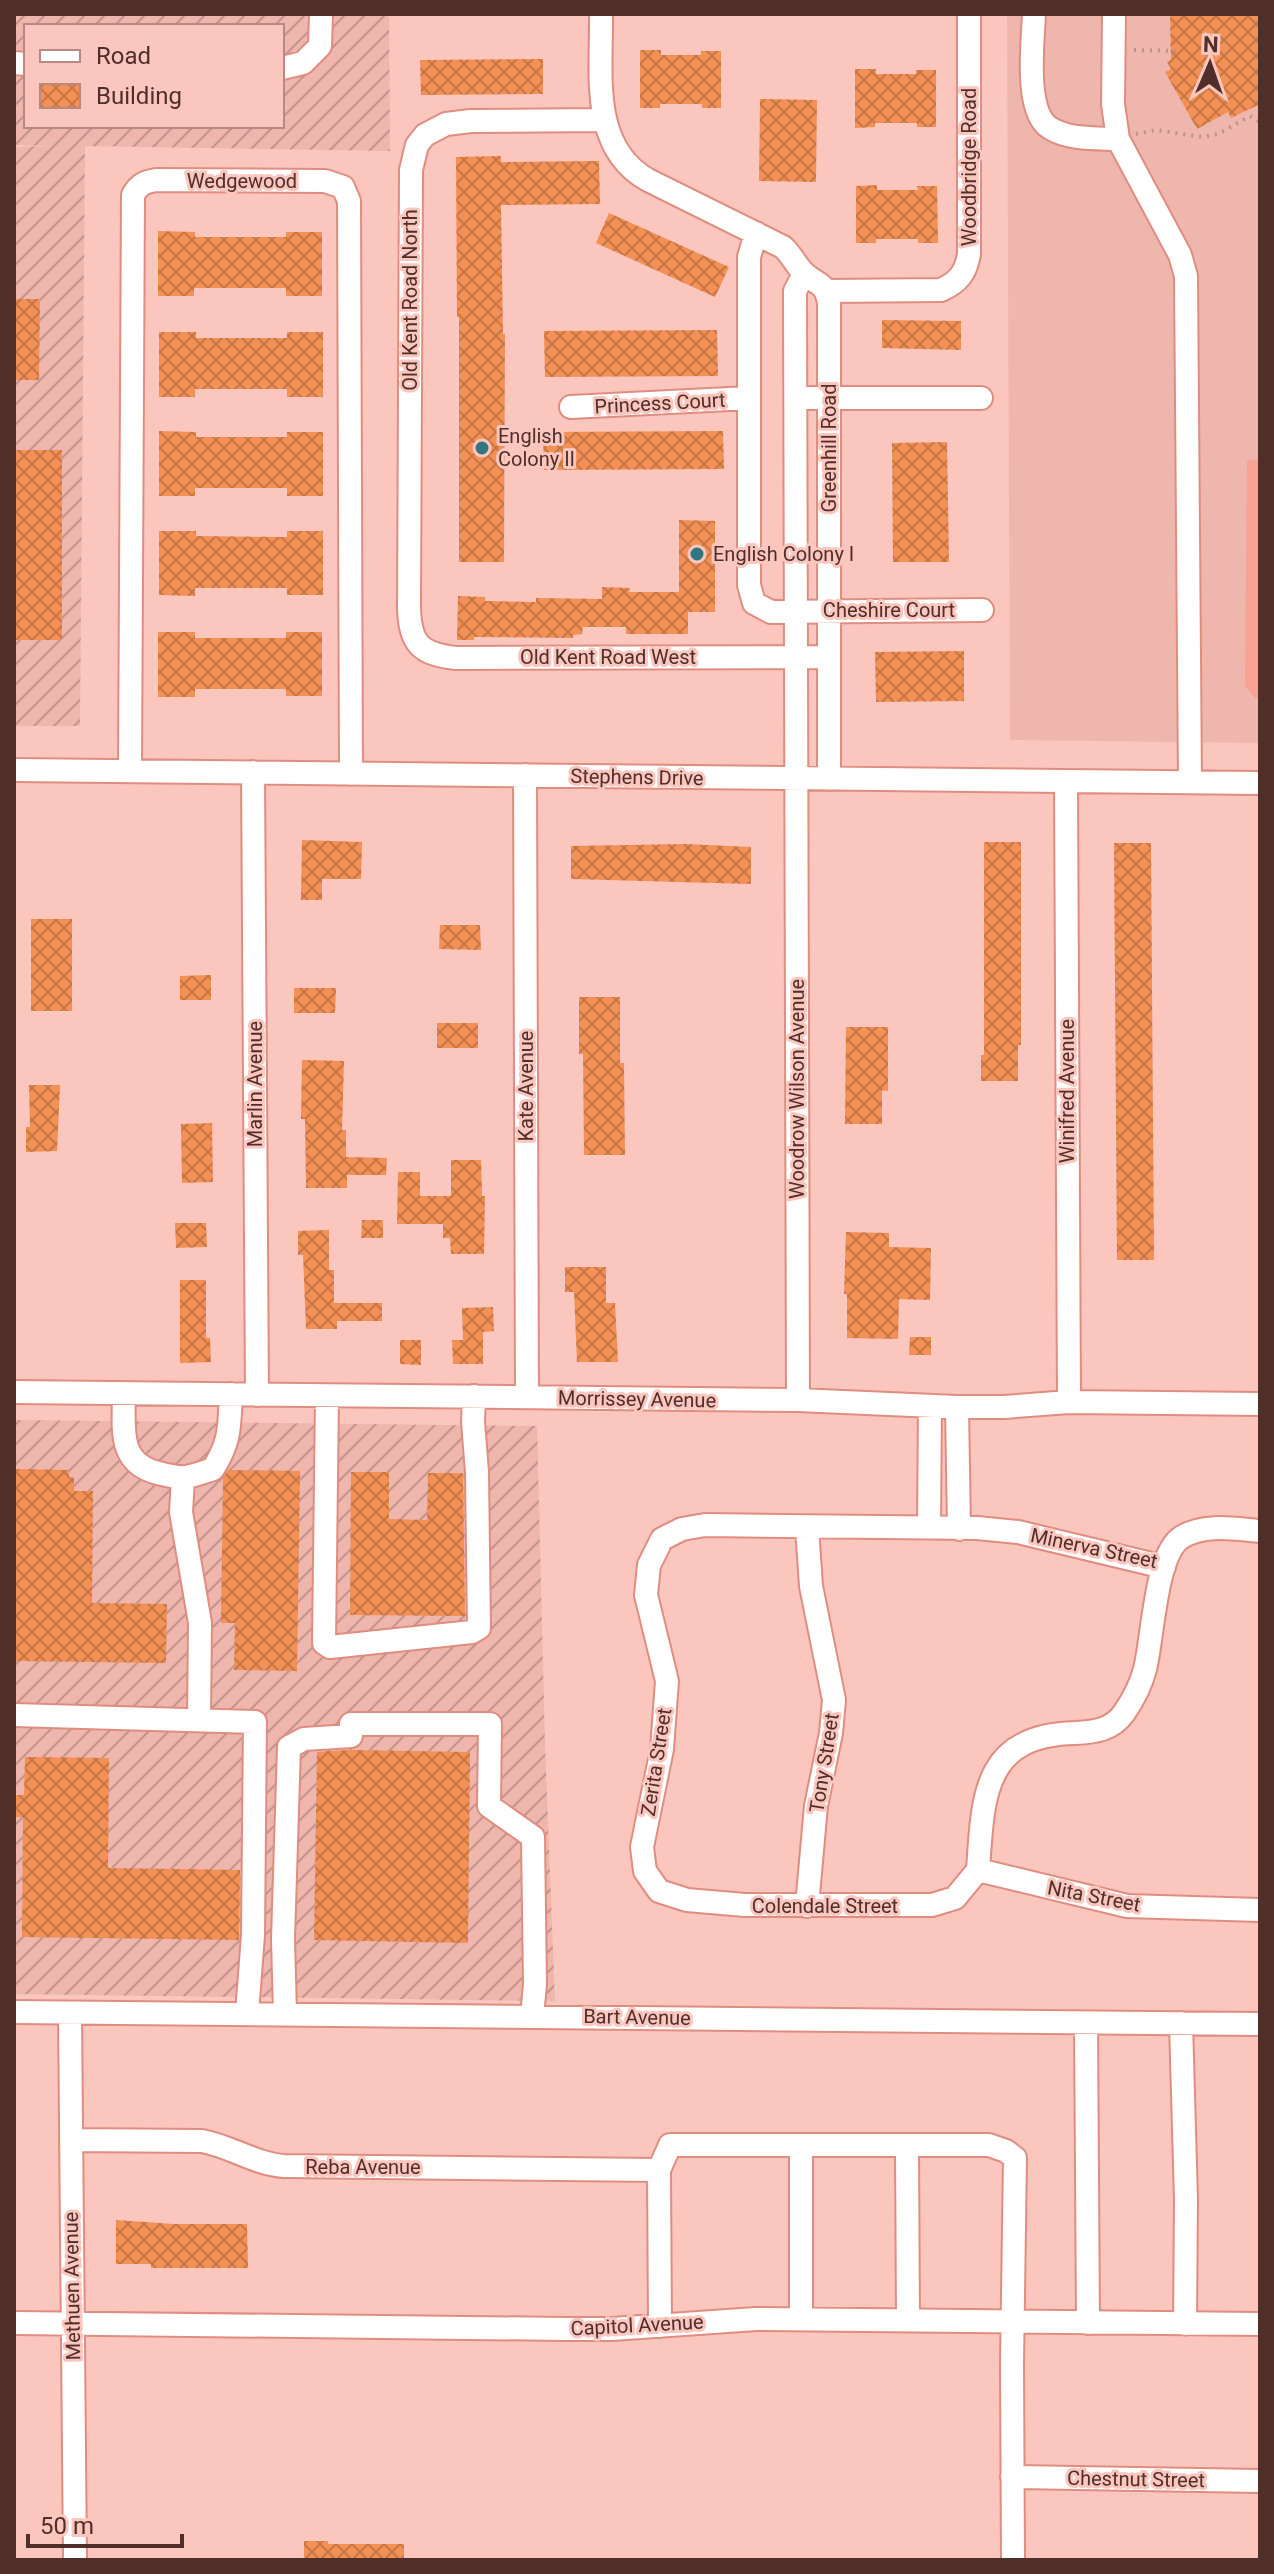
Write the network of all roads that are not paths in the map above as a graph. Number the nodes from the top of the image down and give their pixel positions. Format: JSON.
{"nodes":[{"id":1,"x":321,"y":14,"type":"edge"},
{"id":2,"x":601,"y":14,"type":"edge"},
{"id":3,"x":969,"y":14,"type":"edge"},
{"id":4,"x":1034,"y":14,"type":"edge"},
{"id":5,"x":1114,"y":14,"type":"edge"},
{"id":6,"x":284,"y":68,"type":"edge"},
{"id":7,"x":604,"y":120,"type":"junction"},
{"id":8,"x":1126,"y":137,"type":"junction"},
{"id":9,"x":756,"y":233,"type":"junction"},
{"id":10,"x":804,"y":274,"type":"junction"},
{"id":11,"x":827,"y":291,"type":"junction"},
{"id":12,"x":829,"y":397,"type":"junction"},
{"id":13,"x":749,"y":398,"type":"junction"},
{"id":14,"x":796,"y":398,"type":"junction"},
{"id":15,"x":981,"y":398,"type":"dead end"},
{"id":16,"x":571,"y":407,"type":"dead end"},
{"id":17,"x":830,"y":610,"type":"junction"},
{"id":18,"x":982,"y":610,"type":"dead end"},
{"id":19,"x":797,"y":611,"type":"junction"},
{"id":20,"x":421,"y":647,"type":"joint"},
{"id":21,"x":797,"y":657,"type":"junction"},
{"id":22,"x":829,"y":657,"type":"junction"},
{"id":23,"x":14,"y":770,"type":"edge"},
{"id":24,"x":130,"y":771,"type":"junction"},
{"id":25,"x":253,"y":772,"type":"junction"},
{"id":26,"x":351,"y":774,"type":"junction"},
{"id":27,"x":525,"y":775,"type":"junction"},
{"id":28,"x":795,"y":778,"type":"junction"},
{"id":29,"x":829,"y":779,"type":"junction"},
{"id":30,"x":1066,"y":781,"type":"junction"},
{"id":31,"x":1190,"y":782,"type":"junction"},
{"id":32,"x":1260,"y":783,"type":"edge"},
{"id":33,"x":14,"y":1392,"type":"edge"},
{"id":34,"x":124,"y":1393,"type":"junction"},
{"id":35,"x":231,"y":1394,"type":"junction"},
{"id":36,"x":257,"y":1395,"type":"junction"},
{"id":37,"x":327,"y":1396,"type":"junction"},
{"id":38,"x":474,"y":1396,"type":"junction"},
{"id":39,"x":527,"y":1397,"type":"junction"},
{"id":40,"x":798,"y":1400,"type":"junction"},
{"id":41,"x":1069,"y":1402,"type":"junction"},
{"id":42,"x":1260,"y":1404,"type":"edge"},
{"id":43,"x":930,"y":1406,"type":"junction"},
{"id":44,"x":957,"y":1407,"type":"junction"},
{"id":45,"x":183,"y":1479,"type":"junction"},
{"id":46,"x":807,"y":1527,"type":"junction"},
{"id":47,"x":929,"y":1527,"type":"junction"},
{"id":48,"x":959,"y":1529,"type":"junction"},
{"id":49,"x":1260,"y":1531,"type":"edge"},
{"id":50,"x":662,"y":1539,"type":"joint"},
{"id":51,"x":1164,"y":1567,"type":"junction"},
{"id":52,"x":14,"y":1715,"type":"edge"},
{"id":53,"x":199,"y":1720,"type":"junction"},
{"id":54,"x":978,"y":1870,"type":"junction"},
{"id":55,"x":659,"y":1891,"type":"joint"},
{"id":56,"x":807,"y":1906,"type":"junction"},
{"id":57,"x":1260,"y":1910,"type":"edge"},
{"id":58,"x":14,"y":2012,"type":"edge"},
{"id":59,"x":70,"y":2013,"type":"junction"},
{"id":60,"x":247,"y":2013,"type":"junction"},
{"id":61,"x":285,"y":2013,"type":"junction"},
{"id":62,"x":532,"y":2016,"type":"junction"},
{"id":63,"x":1086,"y":2023,"type":"junction"},
{"id":64,"x":1181,"y":2023,"type":"junction"},
{"id":65,"x":1260,"y":2024,"type":"edge"},
{"id":66,"x":71,"y":2140,"type":"junction"},
{"id":67,"x":801,"y":2145,"type":"junction"},
{"id":68,"x":907,"y":2146,"type":"junction"},
{"id":69,"x":659,"y":2170,"type":"junction"},
{"id":70,"x":801,"y":2319,"type":"junction"},
{"id":71,"x":908,"y":2320,"type":"junction"},
{"id":72,"x":1012,"y":2322,"type":"junction"},
{"id":73,"x":14,"y":2323,"type":"edge"},
{"id":74,"x":1088,"y":2323,"type":"junction"},
{"id":75,"x":72,"y":2324,"type":"junction"},
{"id":76,"x":1185,"y":2324,"type":"junction"},
{"id":77,"x":1260,"y":2324,"type":"edge"},
{"id":78,"x":660,"y":2326,"type":"junction"},
{"id":79,"x":1012,"y":2477,"type":"junction"},
{"id":80,"x":1260,"y":2481,"type":"edge"},
{"id":81,"x":75,"y":2560,"type":"edge"},
{"id":82,"x":1013,"y":2560,"type":"edge"}],
"edges":[{"from":1,"to":6,"type":"street"},
{"from":2,"to":7,"type":"street"},
{"from":3,"to":11,"type":"street","name":"Woodbridge Road"},
{"from":4,"to":8,"type":"street"},
{"from":5,"to":8,"type":"street"},
{"from":7,"to":9,"type":"street"},
{"from":7,"to":20,"type":"street","name":"Old Kent Road North"},
{"from":8,"to":31,"type":"street"},
{"from":9,"to":10,"type":"street"},
{"from":9,"to":13,"type":"street","name":"Cheshire Court"},
{"from":10,"to":11,"type":"street"},
{"from":10,"to":14,"type":"street","name":"Greenhill Road"},
{"from":11,"to":12,"type":"street","name":"Greenhill Road"},
{"from":12,"to":14,"type":"street"},
{"from":12,"to":15,"type":"street"},
{"from":12,"to":17,"type":"street","name":"Greenhill Road"},
{"from":13,"to":16,"type":"street","name":"Princess Court"},
{"from":13,"to":19,"type":"street","name":"Cheshire Court"},
{"from":14,"to":19,"type":"street","name":"Greenhill Road"},
{"from":17,"to":18,"type":"street","name":"Cheshire Court"},
{"from":17,"to":19,"type":"street","name":"Cheshire Court"},
{"from":17,"to":22,"type":"street","name":"Greenhill Road"},
{"from":19,"to":21,"type":"street","name":"Greenhill Road"},
{"from":20,"to":21,"type":"street","name":"Old Kent Road West"},
{"from":21,"to":22,"type":"street","name":"Old Kent Road West"},
{"from":21,"to":28,"type":"street","name":"Greenhill Road"},
{"from":22,"to":29,"type":"street","name":"Greenhill Road"},
{"from":23,"to":24,"type":"street","name":"Stephens Drive"},
{"from":24,"to":25,"type":"street","name":"Stephens Drive"},
{"from":24,"to":26,"type":"street","name":"Wedgewood"},
{"from":25,"to":26,"type":"street","name":"Stephens Drive"},
{"from":25,"to":36,"type":"street","name":"Marlin Avenue"},
{"from":26,"to":27,"type":"street","name":"Stephens Drive"},
{"from":27,"to":28,"type":"street","name":"Stephens Drive"},
{"from":27,"to":39,"type":"street","name":"Kate Avenue"},
{"from":28,"to":29,"type":"street","name":"Stephens Drive"},
{"from":28,"to":40,"type":"street","name":"Woodrow Wilson Avenue"},
{"from":29,"to":30,"type":"street","name":"Stephens Drive"},
{"from":30,"to":31,"type":"street","name":"Stephens Drive"},
{"from":30,"to":41,"type":"street","name":"Winifred Avenue"},
{"from":31,"to":32,"type":"street","name":"Stephens Drive"},
{"from":33,"to":34,"type":"street","name":"Morrissey Avenue"},
{"from":34,"to":35,"type":"street","name":"Morrissey Avenue"},
{"from":34,"to":45,"type":"street"},
{"from":35,"to":36,"type":"street","name":"Morrissey Avenue"},
{"from":35,"to":45,"type":"street"},
{"from":36,"to":37,"type":"street","name":"Morrissey Avenue"},
{"from":37,"to":38,"type":"street","name":"Morrissey Avenue"},
{"from":37,"to":38,"type":"street"},
{"from":38,"to":39,"type":"street","name":"Morrissey Avenue"},
{"from":39,"to":40,"type":"street","name":"Morrissey Avenue"},
{"from":40,"to":43,"type":"street","name":"Morrissey Avenue"},
{"from":41,"to":42,"type":"street","name":"Morrissey Avenue"},
{"from":41,"to":44,"type":"street","name":"Morrissey Avenue"},
{"from":43,"to":44,"type":"street","name":"Morrissey Avenue"},
{"from":43,"to":47,"type":"street"},
{"from":44,"to":48,"type":"street"},
{"from":45,"to":53,"type":"street"},
{"from":46,"to":47,"type":"street","name":"Minerva Street"},
{"from":46,"to":50,"type":"street","name":"Minerva Street"},
{"from":46,"to":56,"type":"street","name":"Tony Street"},
{"from":47,"to":48,"type":"street","name":"Minerva Street"},
{"from":48,"to":51,"type":"street","name":"Minerva Street"},
{"from":49,"to":51,"type":"street","name":"Minerva Street"},
{"from":50,"to":55,"type":"street","name":"Zerita Street"},
{"from":51,"to":54,"type":"street"},
{"from":52,"to":53,"type":"street"},
{"from":53,"to":60,"type":"street"},
{"from":54,"to":56,"type":"street","name":"Colendale Street"},
{"from":54,"to":57,"type":"street","name":"Nita Street"},
{"from":55,"to":56,"type":"street","name":"Colendale Street"},
{"from":58,"to":59,"type":"street","name":"Bart Avenue"},
{"from":59,"to":60,"type":"street","name":"Bart Avenue"},
{"from":59,"to":66,"type":"street","name":"Methuen Avenue"},
{"from":60,"to":61,"type":"street","name":"Bart Avenue"},
{"from":61,"to":62,"type":"street","name":"Bart Avenue"},
{"from":61,"to":62,"type":"street"},
{"from":62,"to":63,"type":"street","name":"Bart Avenue"},
{"from":63,"to":64,"type":"street","name":"Bart Avenue"},
{"from":63,"to":74,"type":"street"},
{"from":64,"to":65,"type":"street","name":"Bart Avenue"},
{"from":64,"to":76,"type":"street"},
{"from":66,"to":69,"type":"street","name":"Reba Avenue"},
{"from":66,"to":75,"type":"street","name":"Methuen Avenue"},
{"from":67,"to":68,"type":"street"},
{"from":67,"to":69,"type":"street"},
{"from":67,"to":70,"type":"street"},
{"from":68,"to":71,"type":"street"},
{"from":68,"to":72,"type":"street"},
{"from":69,"to":78,"type":"street"},
{"from":70,"to":71,"type":"street","name":"Capitol Avenue"},
{"from":70,"to":78,"type":"street","name":"Capitol Avenue"},
{"from":71,"to":72,"type":"street","name":"Capitol Avenue"},
{"from":72,"to":74,"type":"street","name":"Capitol Avenue"},
{"from":72,"to":79,"type":"street"},
{"from":73,"to":75,"type":"street","name":"Capitol Avenue"},
{"from":74,"to":76,"type":"street","name":"Capitol Avenue"},
{"from":75,"to":78,"type":"street","name":"Capitol Avenue"},
{"from":75,"to":81,"type":"street","name":"Methuen Avenue"},
{"from":76,"to":77,"type":"street","name":"Capitol Avenue"},
{"from":79,"to":80,"type":"street","name":"Chestnut Street"},
{"from":79,"to":82,"type":"street"}]}
